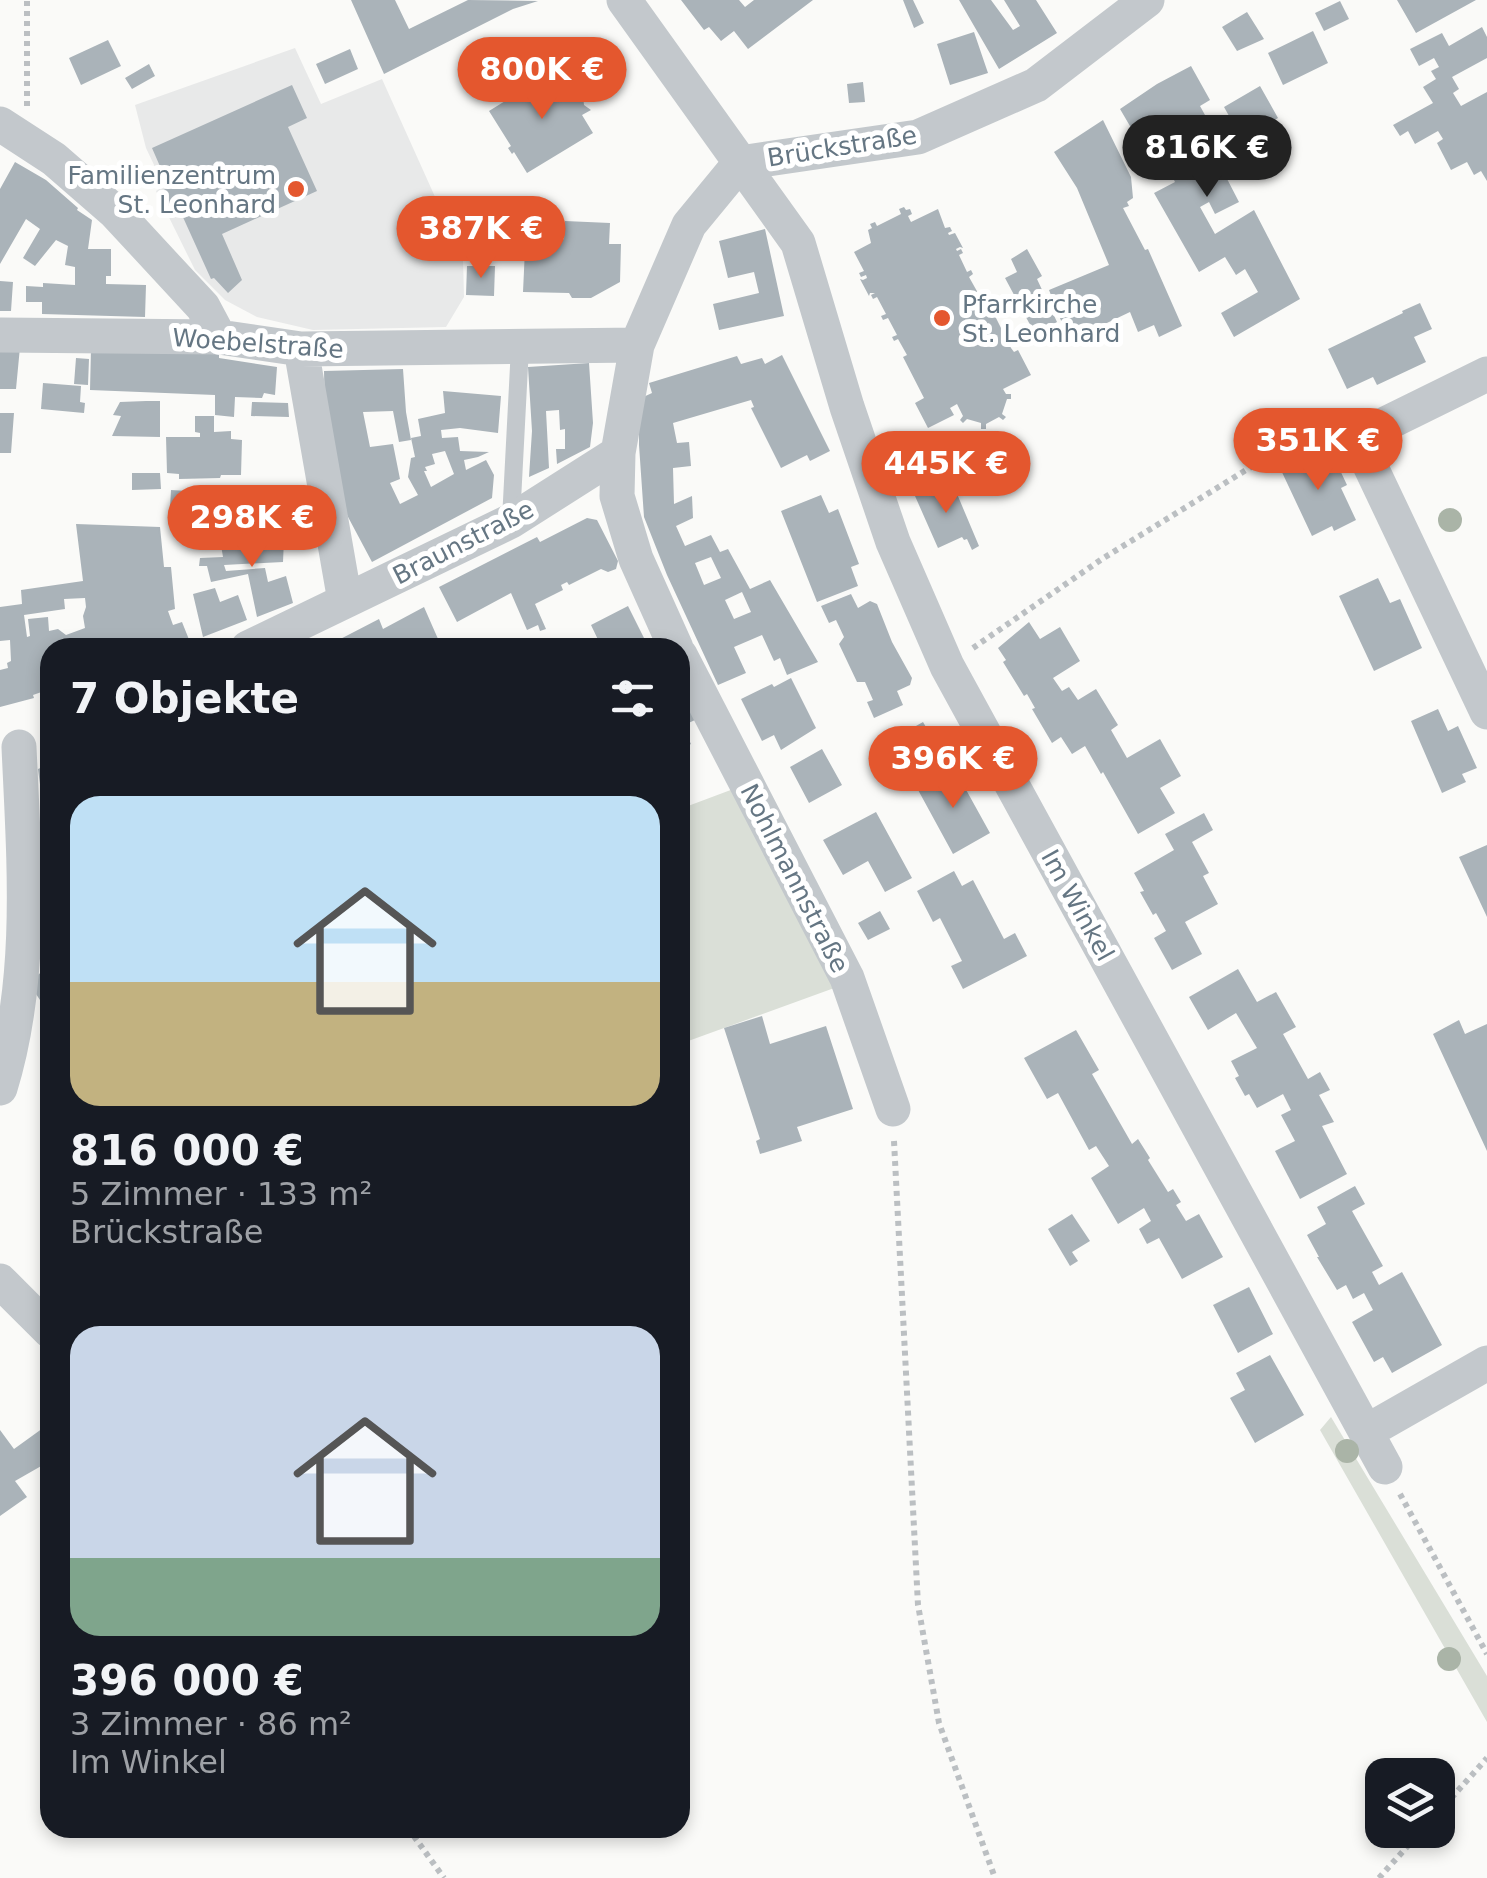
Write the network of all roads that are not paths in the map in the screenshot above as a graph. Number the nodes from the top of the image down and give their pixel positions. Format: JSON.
{"nodes":[{"id":1,"x":624,"y":0,"type":"edge"},
{"id":2,"x":1147,"y":0,"type":"edge"},
{"id":3,"x":9,"y":130,"type":"edge"},
{"id":4,"x":740,"y":163,"type":"junction"},
{"id":5,"x":0,"y":335,"type":"edge"},
{"id":6,"x":219,"y":337,"type":"junction"},
{"id":7,"x":637,"y":346,"type":"junction"},
{"id":8,"x":520,"y":347,"type":"junction"},
{"id":9,"x":300,"y":349,"type":"junction"},
{"id":10,"x":1487,"y":374,"type":"edge"},
{"id":11,"x":618,"y":453,"type":"junction"},
{"id":12,"x":512,"y":521,"type":"junction"},
{"id":13,"x":346,"y":601,"type":"junction"},
{"id":14,"x":269,"y":638,"type":"edge"},
{"id":15,"x":672,"y":638,"type":"edge"},
{"id":16,"x":690,"y":674,"type":"edge"},
{"id":17,"x":1487,"y":712,"type":"edge"},
{"id":18,"x":23,"y":746,"type":"edge"},
{"id":19,"x":0,"y":1088,"type":"edge"},
{"id":20,"x":893,"y":1110,"type":"road end"},
{"id":21,"x":0,"y":1282,"type":"edge"},
{"id":22,"x":40,"y":1321,"type":"edge"},
{"id":23,"x":1487,"y":1363,"type":"edge"},
{"id":24,"x":1366,"y":1432,"type":"junction"},
{"id":25,"x":1385,"y":1467,"type":"road end"}],
"edges":[{"from":1,"to":4,"type":"street"},
{"from":2,"to":4,"type":"street","name":"Brückstraße"},
{"from":3,"to":6,"type":"street"},
{"from":4,"to":7,"type":"street"},
{"from":4,"to":24,"type":"street","name":"Im Winkel"},
{"from":5,"to":6,"type":"street","name":"Woebelstraße"},
{"from":6,"to":9,"type":"street","name":"Woebelstraße"},
{"from":7,"to":8,"type":"street","name":"Woebelstraße"},
{"from":7,"to":11,"type":"street"},
{"from":8,"to":9,"type":"street","name":"Woebelstraße"},
{"from":8,"to":12,"type":"lane"},
{"from":9,"to":13,"type":"street"},
{"from":10,"to":17,"type":"street"},
{"from":11,"to":12,"type":"street","name":"Braunstraße"},
{"from":11,"to":15,"type":"street"},
{"from":12,"to":13,"type":"street","name":"Braunstraße"},
{"from":13,"to":14,"type":"street","name":"Braunstraße"},
{"from":16,"to":20,"type":"street","name":"Nohlmannstraße"},
{"from":18,"to":19,"type":"street"},
{"from":21,"to":22,"type":"street"},
{"from":23,"to":24,"type":"street"},
{"from":24,"to":25,"type":"street","name":"Im Winkel"}]}
